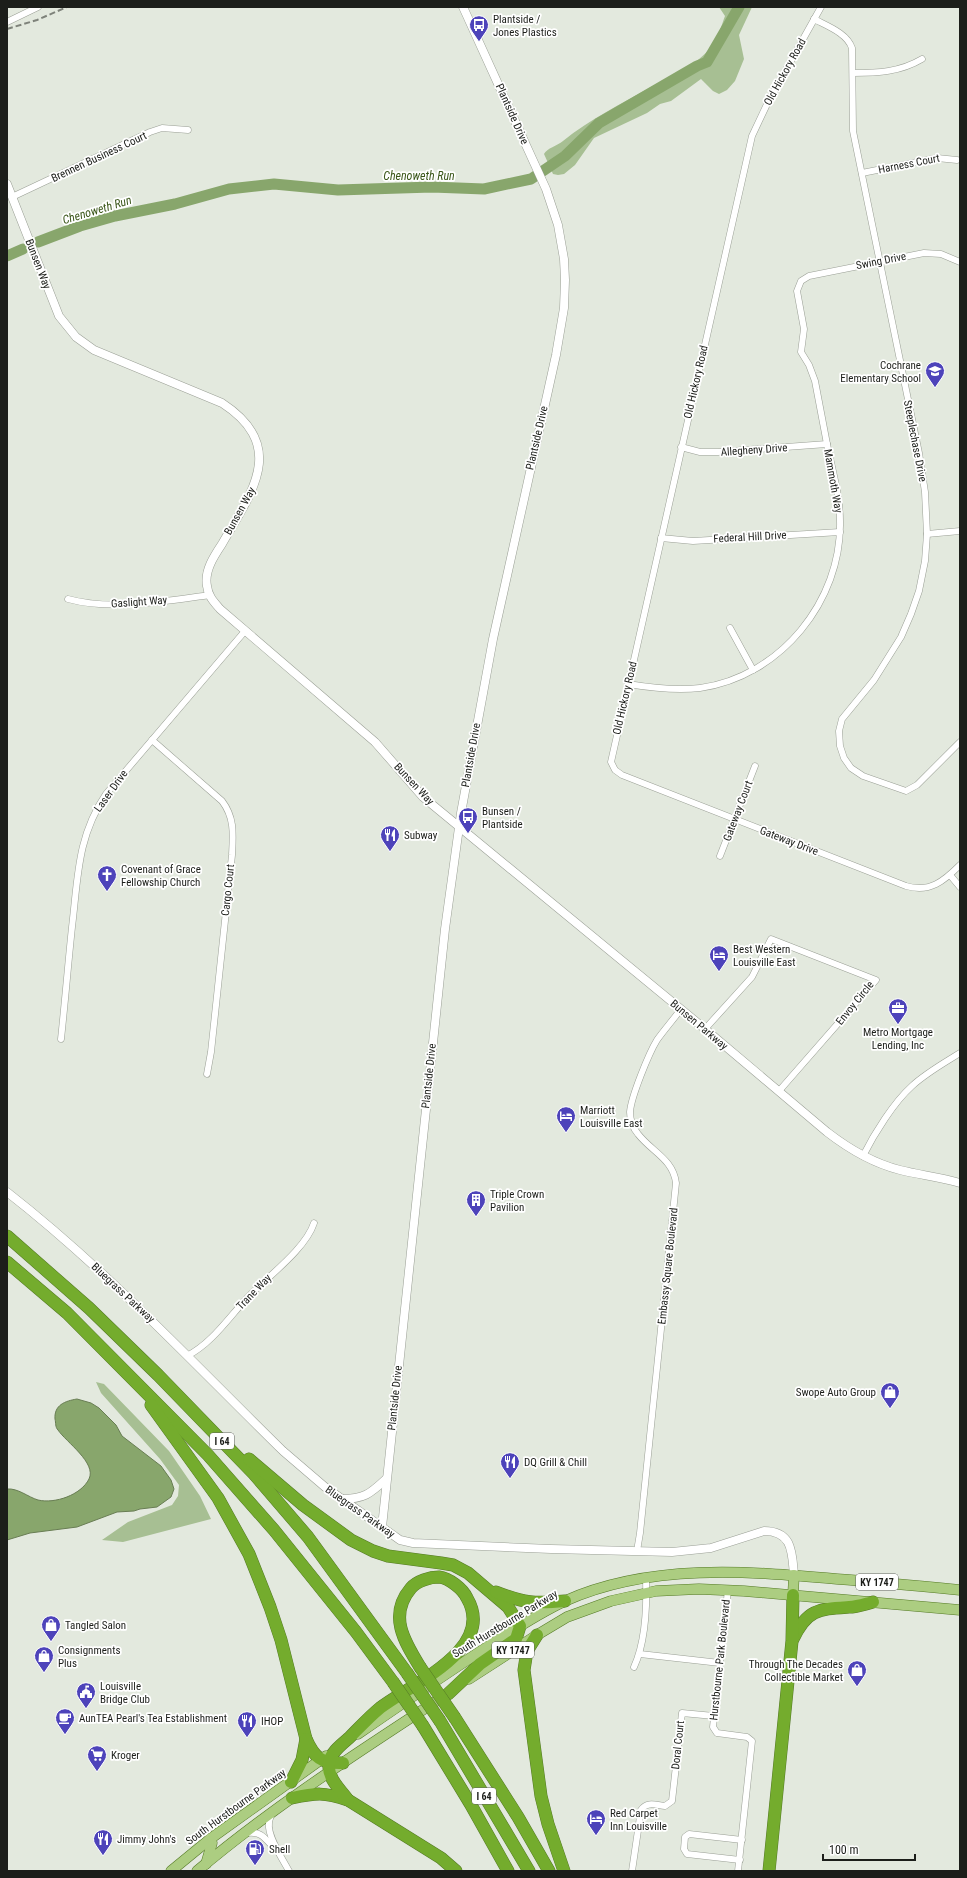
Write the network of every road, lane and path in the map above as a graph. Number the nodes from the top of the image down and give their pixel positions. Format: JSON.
{"nodes":[{"id":1,"x":38,"y":7,"type":"edge"},
{"id":2,"x":463,"y":7,"type":"edge"},
{"id":3,"x":821,"y":7,"type":"edge"},
{"id":4,"x":814,"y":19,"type":"junction"},
{"id":5,"x":7,"y":22,"type":"edge"},
{"id":6,"x":922,"y":59,"type":"dead end"},
{"id":7,"x":852,"y":73,"type":"junction"},
{"id":8,"x":188,"y":130,"type":"dead end"},
{"id":9,"x":957,"y":160,"type":"dead end"},
{"id":10,"x":862,"y":174,"type":"junction"},
{"id":11,"x":7,"y":184,"type":"edge"},
{"id":12,"x":12,"y":197,"type":"junction"},
{"id":13,"x":879,"y":261,"type":"junction"},
{"id":14,"x":960,"y":262,"type":"edge"},
{"id":15,"x":801,"y":281,"type":"joint"},
{"id":16,"x":827,"y":444,"type":"junction"},
{"id":17,"x":681,"y":447,"type":"junction"},
{"id":18,"x":960,"y":531,"type":"edge"},
{"id":19,"x":840,"y":532,"type":"junction"},
{"id":20,"x":927,"y":534,"type":"junction"},
{"id":21,"x":661,"y":538,"type":"junction"},
{"id":22,"x":210,"y":595,"type":"junction"},
{"id":23,"x":68,"y":600,"type":"dead end"},
{"id":24,"x":730,"y":628,"type":"dead end"},
{"id":25,"x":245,"y":631,"type":"junction"},
{"id":26,"x":753,"y":670,"type":"junction"},
{"id":27,"x":628,"y":684,"type":"junction"},
{"id":28,"x":152,"y":740,"type":"junction"},
{"id":29,"x":960,"y":742,"type":"edge"},
{"id":30,"x":755,"y":766,"type":"dead end"},
{"id":31,"x":615,"y":770,"type":"joint"},
{"id":32,"x":734,"y":819,"type":"junction"},
{"id":33,"x":459,"y":826,"type":"junction"},
{"id":34,"x":720,"y":856,"type":"dead end"},
{"id":35,"x":960,"y":865,"type":"edge"},
{"id":36,"x":950,"y":875,"type":"junction"},
{"id":37,"x":960,"y":888,"type":"edge"},
{"id":38,"x":681,"y":1009,"type":"junction"},
{"id":39,"x":706,"y":1029,"type":"junction"},
{"id":40,"x":61,"y":1039,"type":"dead end"},
{"id":41,"x":960,"y":1053,"type":"edge"},
{"id":42,"x":207,"y":1074,"type":"dead end"},
{"id":43,"x":779,"y":1092,"type":"junction"},
{"id":44,"x":863,"y":1156,"type":"junction"},
{"id":45,"x":960,"y":1183,"type":"edge"},
{"id":46,"x":7,"y":1192,"type":"edge"},
{"id":47,"x":314,"y":1223,"type":"dead end"},
{"id":48,"x":7,"y":1236,"type":"edge"},
{"id":49,"x":7,"y":1262,"type":"edge"},
{"id":50,"x":187,"y":1356,"type":"junction"},
{"id":51,"x":144,"y":1390,"type":"junction"},
{"id":52,"x":205,"y":1424,"type":"junction"},
{"id":53,"x":386,"y":1479,"type":"junction"},
{"id":54,"x":341,"y":1499,"type":"junction"},
{"id":55,"x":382,"y":1527,"type":"junction"},
{"id":56,"x":637,"y":1551,"type":"junction"},
{"id":57,"x":794,"y":1575,"type":"junction"},
{"id":58,"x":646,"y":1578,"type":"junction"},
{"id":59,"x":487,"y":1588,"type":"junction"},
{"id":60,"x":728,"y":1590,"type":"junction"},
{"id":61,"x":960,"y":1590,"type":"edge"},
{"id":62,"x":647,"y":1593,"type":"junction"},
{"id":63,"x":793,"y":1594,"type":"junction"},
{"id":64,"x":565,"y":1601,"type":"junction"},
{"id":65,"x":874,"y":1602,"type":"junction"},
{"id":66,"x":960,"y":1610,"type":"edge"},
{"id":67,"x":520,"y":1626,"type":"junction"},
{"id":68,"x":537,"y":1634,"type":"junction"},
{"id":69,"x":792,"y":1641,"type":"junction"},
{"id":70,"x":640,"y":1654,"type":"junction"},
{"id":71,"x":720,"y":1663,"type":"junction"},
{"id":72,"x":634,"y":1667,"type":"dead end"},
{"id":73,"x":448,"y":1694,"type":"junction"},
{"id":74,"x":714,"y":1716,"type":"junction"},
{"id":75,"x":306,"y":1739,"type":"junction"},
{"id":76,"x":338,"y":1748,"type":"junction"},
{"id":77,"x":343,"y":1763,"type":"joint"},
{"id":78,"x":327,"y":1765,"type":"junction"},
{"id":79,"x":291,"y":1782,"type":"junction"},
{"id":80,"x":292,"y":1798,"type":"junction"},
{"id":81,"x":348,"y":1800,"type":"junction"},
{"id":82,"x":273,"y":1812,"type":"junction"},
{"id":83,"x":244,"y":1833,"type":"junction"},
{"id":84,"x":210,"y":1839,"type":"junction"},
{"id":85,"x":742,"y":1840,"type":"junction"},
{"id":86,"x":278,"y":1852,"type":"junction"},
{"id":87,"x":186,"y":1858,"type":"junction"},
{"id":88,"x":740,"y":1860,"type":"junction"},
{"id":89,"x":206,"y":1864,"type":"junction"},
{"id":90,"x":739,"y":1869,"type":"edge"},
{"id":91,"x":171,"y":1871,"type":"edge"},
{"id":92,"x":178,"y":1871,"type":"edge"},
{"id":93,"x":197,"y":1871,"type":"edge"},
{"id":94,"x":289,"y":1871,"type":"edge"},
{"id":95,"x":456,"y":1871,"type":"edge"},
{"id":96,"x":508,"y":1871,"type":"edge"},
{"id":97,"x":529,"y":1871,"type":"edge"},
{"id":98,"x":549,"y":1871,"type":"edge"},
{"id":99,"x":564,"y":1871,"type":"edge"},
{"id":100,"x":632,"y":1871,"type":"edge"},
{"id":101,"x":769,"y":1871,"type":"edge"}],
"edges":[{"from":1,"to":5,"type":"street"},
{"from":2,"to":33,"type":"street","name":"Plantside Drive"},
{"from":3,"to":4,"type":"street","name":"Old Hickory Road"},
{"from":4,"to":7,"type":"street","name":"Steeplechase Drive"},
{"from":4,"to":17,"type":"street","name":"Old Hickory Road"},
{"from":6,"to":7,"type":"street"},
{"from":7,"to":10,"type":"street","name":"Steeplechase Drive"},
{"from":8,"to":12,"type":"street","name":"Brennen Business Court"},
{"from":9,"to":10,"type":"street","name":"Harness Court"},
{"from":10,"to":13,"type":"street","name":"Steeplechase Drive"},
{"from":11,"to":12,"type":"street","name":"Bunsen Way"},
{"from":12,"to":22,"type":"street","name":"Bunsen Way"},
{"from":13,"to":14,"type":"street","name":"Swing Drive"},
{"from":13,"to":15,"type":"street","name":"Swing Drive"},
{"from":13,"to":20,"type":"street","name":"Steeplechase Drive"},
{"from":15,"to":16,"type":"street","name":"Mammoth Way"},
{"from":16,"to":17,"type":"street","name":"Allegheny Drive"},
{"from":16,"to":19,"type":"street","name":"Mammoth Way"},
{"from":17,"to":21,"type":"street","name":"Old Hickory Road"},
{"from":18,"to":20,"type":"street"},
{"from":19,"to":21,"type":"street","name":"Federal Hill Drive"},
{"from":19,"to":26,"type":"street","name":"Mammoth Way"},
{"from":20,"to":29,"type":"street","name":"Steeplechase Drive"},
{"from":21,"to":27,"type":"street","name":"Old Hickory Road"},
{"from":22,"to":23,"type":"street","name":"Gaslight Way"},
{"from":22,"to":25,"type":"street","name":"Bunsen Way"},
{"from":24,"to":26,"type":"street"},
{"from":25,"to":28,"type":"street","name":"Laser Drive"},
{"from":25,"to":33,"type":"street","name":"Bunsen Way"},
{"from":26,"to":27,"type":"street","name":"Mammoth Way"},
{"from":27,"to":31,"type":"street","name":"Old Hickory Road"},
{"from":28,"to":40,"type":"street","name":"Laser Drive"},
{"from":28,"to":42,"type":"street","name":"Cargo Court"},
{"from":30,"to":32,"type":"street","name":"Gateway Court"},
{"from":31,"to":32,"type":"street","name":"Gateway Drive"},
{"from":32,"to":34,"type":"street","name":"Gateway Court"},
{"from":32,"to":36,"type":"street","name":"Gateway Drive"},
{"from":33,"to":38,"type":"street","name":"Bunsen Parkway"},
{"from":33,"to":53,"type":"street","name":"Plantside Drive"},
{"from":35,"to":36,"type":"street","name":"Gateway Drive"},
{"from":36,"to":37,"type":"street"},
{"from":38,"to":39,"type":"street","name":"Bunsen Parkway"},
{"from":38,"to":56,"type":"street","name":"Embassy Square Boulevard"},
{"from":39,"to":43,"type":"street","name":"Bunsen Parkway"},
{"from":39,"to":43,"type":"street","name":"Envoy Circle"},
{"from":41,"to":44,"type":"street"},
{"from":43,"to":44,"type":"street","name":"Bunsen Parkway"},
{"from":44,"to":45,"type":"street","name":"Bunsen Parkway"},
{"from":46,"to":50,"type":"street","name":"Bluegrass Parkway"},
{"from":47,"to":50,"type":"street","name":"Trane Way"},
{"from":48,"to":52,"type":"highway","number":"I 64"},
{"from":49,"to":51,"type":"highway","number":"I 64"},
{"from":50,"to":54,"type":"street","name":"Bluegrass Parkway"},
{"from":51,"to":75,"type":"highway"},
{"from":51,"to":96,"type":"highway","number":"I 64","bridge":true},
{"from":52,"to":59,"type":"highway"},
{"from":52,"to":97,"type":"highway","number":"I 64","bridge":true},
{"from":53,"to":54,"type":"street"},
{"from":53,"to":55,"type":"street","name":"Plantside Drive"},
{"from":54,"to":55,"type":"street","name":"Bluegrass Parkway"},
{"from":55,"to":56,"type":"street","name":"Bluegrass Parkway"},
{"from":56,"to":57,"type":"street","name":"Bluegrass Parkway"},
{"from":57,"to":58,"type":"main road","name":"South Hurstbourne Parkway","number":"KY 1747"},
{"from":57,"to":61,"type":"main road","name":"South Hurstbourne Parkway","number":"KY 1747"},
{"from":57,"to":63,"type":"main road"},
{"from":58,"to":62,"type":"street"},
{"from":58,"to":64,"type":"main road","name":"South Hurstbourne Parkway","number":"KY 1747"},
{"from":59,"to":64,"type":"highway"},
{"from":59,"to":67,"type":"highway"},
{"from":60,"to":62,"type":"main road","number":"KY 1747"},
{"from":60,"to":63,"type":"main road","number":"KY 1747"},
{"from":60,"to":71,"type":"street","name":"Hurstbourne Park Boulevard"},
{"from":62,"to":68,"type":"main road","number":"KY 1747"},
{"from":62,"to":70,"type":"street"},
{"from":63,"to":65,"type":"main road","number":"KY 1747"},
{"from":63,"to":69,"type":"highway"},
{"from":64,"to":67,"type":"main road","name":"South Hurstbourne Parkway","number":"KY 1747"},
{"from":65,"to":66,"type":"main road","number":"KY 1747"},
{"from":65,"to":69,"type":"highway"},
{"from":67,"to":73,"type":"highway"},
{"from":67,"to":76,"type":"main road","name":"South Hurstbourne Parkway","number":"KY 1747"},
{"from":68,"to":73,"type":"main road","number":"KY 1747"},
{"from":68,"to":99,"type":"highway"},
{"from":69,"to":101,"type":"highway"},
{"from":70,"to":71,"type":"street"},
{"from":70,"to":72,"type":"street"},
{"from":71,"to":74,"type":"street","name":"Hurstbourne Park Boulevard"},
{"from":73,"to":77,"type":"main road","number":"KY 1747"},
{"from":74,"to":85,"type":"street","name":"Hurstbourne Park Boulevard"},
{"from":74,"to":100,"type":"street","name":"Doral Court"},
{"from":75,"to":78,"type":"highway"},
{"from":75,"to":79,"type":"highway"},
{"from":76,"to":78,"type":"highway"},
{"from":76,"to":98,"type":"highway","bridge":true},
{"from":77,"to":78,"type":"highway"},
{"from":78,"to":79,"type":"main road","name":"South Hurstbourne Parkway"},
{"from":78,"to":80,"type":"main road"},
{"from":78,"to":81,"type":"highway"},
{"from":79,"to":84,"type":"main road","name":"South Hurstbourne Parkway"},
{"from":80,"to":81,"type":"highway"},
{"from":80,"to":82,"type":"main road"},
{"from":81,"to":95,"type":"highway"},
{"from":82,"to":83,"type":"main road"},
{"from":82,"to":86,"type":"street"},
{"from":83,"to":86,"type":"street"},
{"from":83,"to":89,"type":"main road"},
{"from":84,"to":87,"type":"main road","name":"South Hurstbourne Parkway"},
{"from":84,"to":89,"type":"main road"},
{"from":85,"to":88,"type":"street","name":"Hurstbourne Park Boulevard"},
{"from":85,"to":88,"type":"street"},
{"from":86,"to":94,"type":"street"},
{"from":87,"to":91,"type":"main road","name":"South Hurstbourne Parkway"},
{"from":87,"to":92,"type":"main road"},
{"from":88,"to":90,"type":"street","name":"Hurstbourne Park Boulevard"},
{"from":89,"to":93,"type":"main road"}]}
